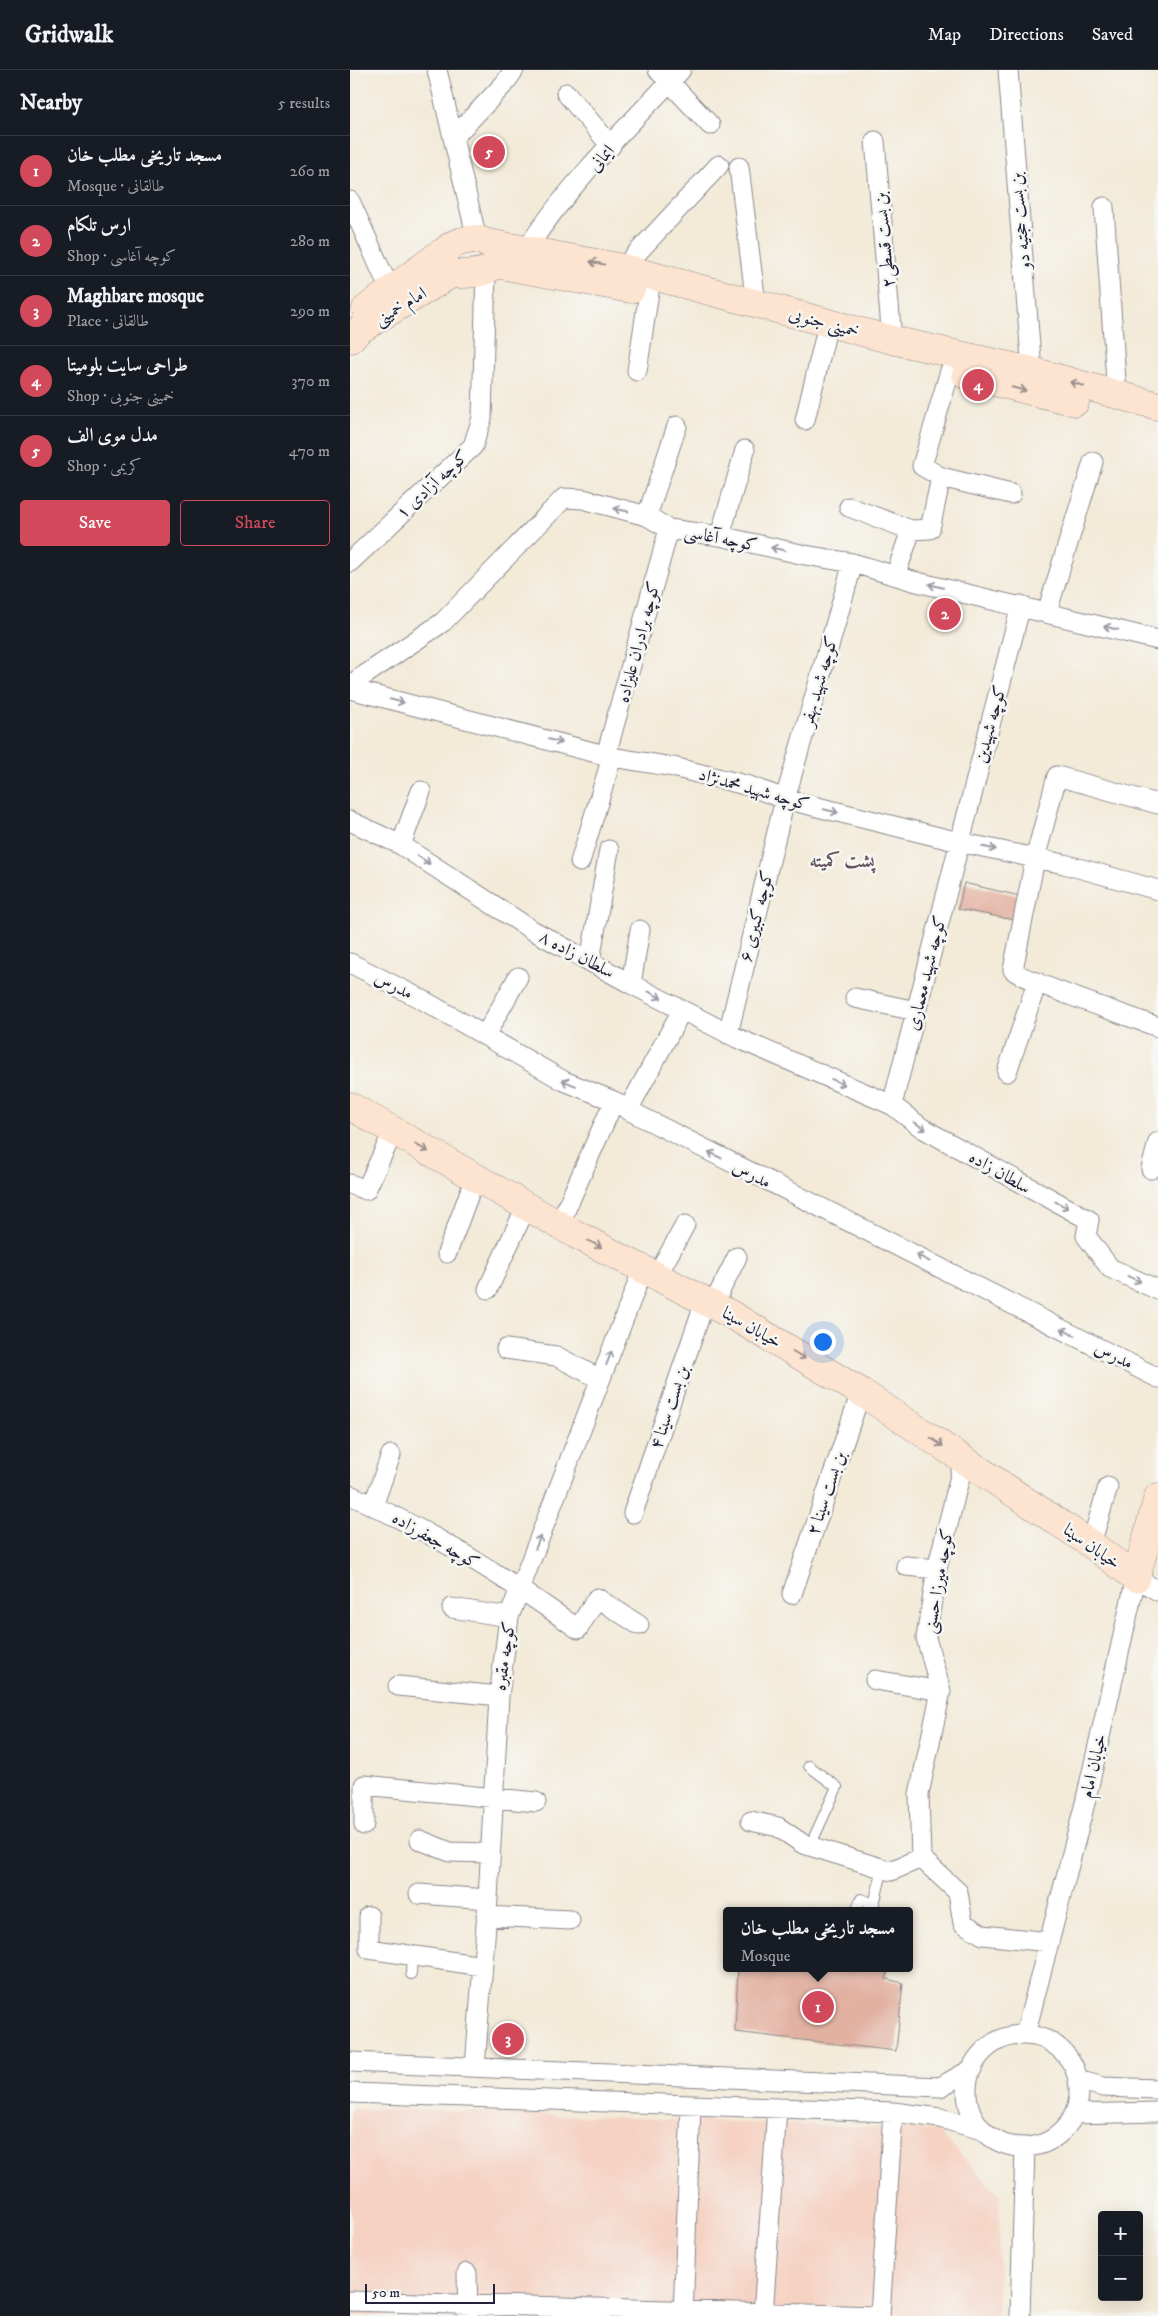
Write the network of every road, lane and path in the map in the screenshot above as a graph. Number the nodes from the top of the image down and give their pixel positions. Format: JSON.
{"nodes":[{"id":1,"x":437,"y":70,"type":"edge"},
{"id":2,"x":514,"y":70,"type":"edge"},
{"id":3,"x":1008,"y":70,"type":"edge"},
{"id":4,"x":669,"y":74,"type":"edge"},
{"id":5,"x":566,"y":94,"type":"dead end"},
{"id":6,"x":710,"y":125,"type":"dead end"},
{"id":7,"x":454,"y":137,"type":"junction"},
{"id":8,"x":875,"y":141,"type":"dead end"},
{"id":9,"x":611,"y":146,"type":"junction"},
{"id":10,"x":718,"y":164,"type":"dead end"},
{"id":11,"x":739,"y":167,"type":"dead end"},
{"id":12,"x":350,"y":201,"type":"edge"},
{"id":13,"x":1104,"y":207,"type":"dead end"},
{"id":14,"x":526,"y":250,"type":"junction"},
{"id":15,"x":487,"y":254,"type":"junction"},
{"id":16,"x":446,"y":264,"type":"junction"},
{"id":17,"x":623,"y":268,"type":"junction"},
{"id":18,"x":390,"y":290,"type":"junction"},
{"id":19,"x":649,"y":292,"type":"junction"},
{"id":20,"x":756,"y":304,"type":"junction"},
{"id":21,"x":350,"y":321,"type":"edge"},
{"id":22,"x":825,"y":337,"type":"junction"},
{"id":23,"x":350,"y":339,"type":"edge"},
{"id":24,"x":892,"y":340,"type":"junction"},
{"id":25,"x":637,"y":371,"type":"dead end"},
{"id":26,"x":950,"y":371,"type":"junction"},
{"id":27,"x":1032,"y":371,"type":"junction"},
{"id":28,"x":1116,"y":396,"type":"junction"},
{"id":29,"x":1158,"y":406,"type":"edge"},
{"id":30,"x":805,"y":420,"type":"dead end"},
{"id":31,"x":1158,"y":424,"type":"edge"},
{"id":32,"x":677,"y":426,"type":"dead end"},
{"id":33,"x":745,"y":450,"type":"dead end"},
{"id":34,"x":1093,"y":462,"type":"dead end"},
{"id":35,"x":941,"y":477,"type":"junction"},
{"id":36,"x":1011,"y":494,"type":"dead end"},
{"id":37,"x":849,"y":507,"type":"dead end"},
{"id":38,"x":647,"y":516,"type":"junction"},
{"id":39,"x":669,"y":529,"type":"junction"},
{"id":40,"x":912,"y":530,"type":"junction"},
{"id":41,"x":720,"y":536,"type":"junction"},
{"id":42,"x":350,"y":562,"type":"edge"},
{"id":43,"x":853,"y":563,"type":"junction"},
{"id":44,"x":896,"y":574,"type":"junction"},
{"id":45,"x":1021,"y":605,"type":"junction"},
{"id":46,"x":1047,"y":612,"type":"junction"},
{"id":47,"x":1158,"y":640,"type":"edge"},
{"id":48,"x":350,"y":685,"type":"edge"},
{"id":49,"x":350,"y":689,"type":"edge"},
{"id":50,"x":609,"y":756,"type":"junction"},
{"id":51,"x":421,"y":791,"type":"dead end"},
{"id":52,"x":785,"y":800,"type":"junction"},
{"id":53,"x":1158,"y":804,"type":"edge"},
{"id":54,"x":350,"y":821,"type":"edge"},
{"id":55,"x":959,"y":842,"type":"junction"},
{"id":56,"x":401,"y":845,"type":"junction"},
{"id":57,"x":609,"y":850,"type":"dead end"},
{"id":58,"x":1035,"y":858,"type":"junction"},
{"id":59,"x":580,"y":862,"type":"dead end"},
{"id":60,"x":1158,"y":890,"type":"edge"},
{"id":61,"x":640,"y":930,"type":"dead end"},
{"id":62,"x":590,"y":961,"type":"junction"},
{"id":63,"x":350,"y":963,"type":"edge"},
{"id":64,"x":518,"y":977,"type":"dead end"},
{"id":65,"x":1037,"y":982,"type":"junction"},
{"id":66,"x":631,"y":984,"type":"junction"},
{"id":67,"x":855,"y":998,"type":"dead end"},
{"id":68,"x":682,"y":1010,"type":"junction"},
{"id":69,"x":916,"y":1011,"type":"junction"},
{"id":70,"x":1158,"y":1027,"type":"edge"},
{"id":71,"x":728,"y":1034,"type":"junction"},
{"id":72,"x":485,"y":1036,"type":"junction"},
{"id":73,"x":1007,"y":1072,"type":"dead end"},
{"id":74,"x":863,"y":1093,"type":"joint"},
{"id":75,"x":892,"y":1105,"type":"junction"},
{"id":76,"x":350,"y":1106,"type":"edge"},
{"id":77,"x":621,"y":1106,"type":"junction"},
{"id":78,"x":393,"y":1132,"type":"junction"},
{"id":79,"x":1158,"y":1142,"type":"edge"},
{"id":80,"x":1151,"y":1169,"type":"dead end"},
{"id":81,"x":475,"y":1178,"type":"junction"},
{"id":82,"x":350,"y":1184,"type":"edge"},
{"id":83,"x":526,"y":1207,"type":"junction"},
{"id":84,"x":685,"y":1225,"type":"dead end"},
{"id":85,"x":559,"y":1226,"type":"junction"},
{"id":86,"x":447,"y":1253,"type":"dead end"},
{"id":87,"x":737,"y":1257,"type":"dead end"},
{"id":88,"x":650,"y":1273,"type":"junction"},
{"id":89,"x":488,"y":1289,"type":"dead end"},
{"id":90,"x":1158,"y":1290,"type":"edge"},
{"id":91,"x":709,"y":1303,"type":"junction"},
{"id":92,"x":506,"y":1349,"type":"dead end"},
{"id":93,"x":1158,"y":1378,"type":"edge"},
{"id":94,"x":600,"y":1380,"type":"junction"},
{"id":95,"x":861,"y":1392,"type":"junction"},
{"id":96,"x":391,"y":1455,"type":"dead end"},
{"id":97,"x":964,"y":1460,"type":"junction"},
{"id":98,"x":1108,"y":1487,"type":"dead end"},
{"id":99,"x":350,"y":1496,"type":"edge"},
{"id":100,"x":1158,"y":1497,"type":"edge"},
{"id":101,"x":373,"y":1506,"type":"junction"},
{"id":102,"x":633,"y":1514,"type":"dead end"},
{"id":103,"x":1092,"y":1544,"type":"junction"},
{"id":104,"x":906,"y":1566,"type":"dead end"},
{"id":105,"x":937,"y":1569,"type":"junction"},
{"id":106,"x":1147,"y":1584,"type":"edge"},
{"id":107,"x":520,"y":1588,"type":"junction"},
{"id":108,"x":792,"y":1594,"type":"dead end"},
{"id":109,"x":452,"y":1608,"type":"dead end"},
{"id":110,"x":509,"y":1617,"type":"junction"},
{"id":111,"x":639,"y":1625,"type":"dead end"},
{"id":112,"x":875,"y":1680,"type":"dead end"},
{"id":113,"x":398,"y":1686,"type":"dead end"},
{"id":114,"x":941,"y":1691,"type":"junction"},
{"id":115,"x":498,"y":1696,"type":"junction"},
{"id":116,"x":809,"y":1766,"type":"dead end"},
{"id":117,"x":493,"y":1798,"type":"junction"},
{"id":118,"x":536,"y":1802,"type":"dead end"},
{"id":119,"x":751,"y":1821,"type":"dead end"},
{"id":120,"x":364,"y":1825,"type":"dead end"},
{"id":121,"x":420,"y":1840,"type":"dead end"},
{"id":122,"x":810,"y":1846,"type":"junction"},
{"id":123,"x":490,"y":1853,"type":"junction"},
{"id":124,"x":921,"y":1858,"type":"junction"},
{"id":125,"x":883,"y":1868,"type":"junction"},
{"id":126,"x":419,"y":1894,"type":"dead end"},
{"id":127,"x":858,"y":1907,"type":"edge"},
{"id":128,"x":487,"y":1908,"type":"junction"},
{"id":129,"x":370,"y":1916,"type":"dead end"},
{"id":130,"x":570,"y":1920,"type":"dead end"},
{"id":131,"x":1050,"y":1942,"type":"junction"},
{"id":132,"x":412,"y":1955,"type":"junction"},
{"id":133,"x":482,"y":1966,"type":"junction"},
{"id":134,"x":411,"y":1974,"type":"dead end"},
{"id":135,"x":1025,"y":2035,"type":"junction"},
{"id":136,"x":350,"y":2062,"type":"edge"},
{"id":137,"x":475,"y":2068,"type":"junction"},
{"id":138,"x":972,"y":2068,"type":"junction"},
{"id":139,"x":1078,"y":2080,"type":"junction"},
{"id":140,"x":1158,"y":2089,"type":"edge"},
{"id":141,"x":350,"y":2092,"type":"edge"},
{"id":142,"x":691,"y":2105,"type":"junction"},
{"id":143,"x":777,"y":2108,"type":"junction"},
{"id":144,"x":894,"y":2112,"type":"junction"},
{"id":145,"x":1158,"y":2112,"type":"edge"},
{"id":146,"x":1074,"y":2114,"type":"junction"},
{"id":147,"x":982,"y":2130,"type":"junction"},
{"id":148,"x":1025,"y":2148,"type":"junction"},
{"id":149,"x":467,"y":2273,"type":"dead end"},
{"id":150,"x":350,"y":2301,"type":"edge"},
{"id":151,"x":473,"y":2308,"type":"edge"},
{"id":152,"x":683,"y":2313,"type":"edge"},
{"id":153,"x":763,"y":2314,"type":"edge"},
{"id":154,"x":879,"y":2316,"type":"edge"},
{"id":155,"x":1020,"y":2316,"type":"edge"}],
"edges":[{"from":1,"to":7,"type":"street","name":"کوچه آزادی ۱"},
{"from":2,"to":7,"type":"street"},
{"from":3,"to":27,"type":"street","name":"بن بست حجتیه دو"},
{"from":4,"to":6,"type":"street"},
{"from":4,"to":9,"type":"street","name":"ایمانی"},
{"from":5,"to":9,"type":"street"},
{"from":7,"to":15,"type":"street","name":"کوچه آزادی ۱"},
{"from":8,"to":24,"type":"street","name":"بن بست قسطی۲"},
{"from":9,"to":14,"type":"street","name":"ایمانی"},
{"from":10,"to":17,"type":"street"},
{"from":11,"to":20,"type":"street"},
{"from":12,"to":18,"type":"street"},
{"from":13,"to":28,"type":"street"},
{"from":14,"to":15,"type":"main road","name":"خمینی جنوبی"},
{"from":17,"to":14,"type":"main road","name":"خمینی جنوبی","one_way":true},
{"from":15,"to":16,"type":"main road"},
{"from":15,"to":19,"type":"main road","name":"خمینی جنوبی"},
{"from":15,"to":42,"type":"street","name":"کوچه آزادی ۱"},
{"from":16,"to":18,"type":"main road","name":"امام خمینی"},
{"from":16,"to":23,"type":"main road","name":"امام خمینی"},
{"from":17,"to":20,"type":"main road","name":"خمینی جنوبی"},
{"from":18,"to":21,"type":"main road","name":"امام خمینی"},
{"from":19,"to":22,"type":"main road","name":"خمینی جنوبی"},
{"from":19,"to":25,"type":"street"},
{"from":20,"to":24,"type":"main road","name":"خمینی جنوبی"},
{"from":22,"to":26,"type":"main road","name":"خمینی جنوبی"},
{"from":22,"to":30,"type":"street"},
{"from":24,"to":27,"type":"main road","name":"خمینی جنوبی"},
{"from":26,"to":31,"type":"main road","name":"خمینی جنوبی","one_way":true},
{"from":26,"to":35,"type":"street"},
{"from":28,"to":27,"type":"main road","name":"خمینی جنوبی","one_way":true},
{"from":28,"to":29,"type":"main road","name":"خمینی جنوبی"},
{"from":32,"to":38,"type":"street"},
{"from":33,"to":41,"type":"street"},
{"from":34,"to":46,"type":"street"},
{"from":35,"to":36,"type":"street"},
{"from":35,"to":40,"type":"street"},
{"from":37,"to":40,"type":"street"},
{"from":38,"to":39,"type":"street","name":"کوچه آغاسی"},
{"from":38,"to":48,"type":"street","name":"کوچه آغاسی","one_way":true},
{"from":39,"to":41,"type":"street","name":"کوچه آغاسی"},
{"from":39,"to":50,"type":"street","name":"کوچه برادران علیزاده"},
{"from":40,"to":44,"type":"street"},
{"from":43,"to":41,"type":"street","name":"کوچه آغاسی","one_way":true},
{"from":43,"to":44,"type":"street","name":"کوچه آغاسی"},
{"from":43,"to":52,"type":"street","name":"کوچه شهید بهفر"},
{"from":45,"to":44,"type":"street","name":"کوچه آغاسی","one_way":true},
{"from":45,"to":46,"type":"street","name":"کوچه آغاسی"},
{"from":45,"to":55,"type":"street","name":"کوچه شهیدین"},
{"from":47,"to":46,"type":"street","name":"کوچه آغاسی","one_way":true},
{"from":49,"to":50,"type":"street","name":"کوچه شهید محمدنژاد","one_way":true},
{"from":50,"to":52,"type":"street","name":"کوچه شهید محمدنژاد"},
{"from":50,"to":59,"type":"street","name":"کوچه برادران علیزاده"},
{"from":51,"to":56,"type":"street"},
{"from":52,"to":55,"type":"street","name":"کوچه شهید محمدنژاد","one_way":true},
{"from":52,"to":71,"type":"street","name":"کوچه کبیری ۶"},
{"from":53,"to":58,"type":"street"},
{"from":54,"to":56,"type":"street","name":"سلطان زاده ۸"},
{"from":55,"to":58,"type":"street","name":"کوچه شهید محمدنژاد","one_way":true},
{"from":55,"to":69,"type":"street","name":"کوچه شهید معماری"},
{"from":56,"to":62,"type":"street","name":"سلطان زاده ۸","one_way":true},
{"from":57,"to":62,"type":"street"},
{"from":58,"to":60,"type":"street","name":"کوچه شهید محمدنژاد"},
{"from":58,"to":65,"type":"street"},
{"from":61,"to":66,"type":"street"},
{"from":62,"to":66,"type":"street","name":"سلطان زاده ۸"},
{"from":63,"to":72,"type":"street","name":"مدرس"},
{"from":64,"to":72,"type":"street"},
{"from":65,"to":70,"type":"street"},
{"from":65,"to":73,"type":"street"},
{"from":66,"to":68,"type":"street","name":"سلطان زاده ۸","one_way":true},
{"from":67,"to":69,"type":"street"},
{"from":68,"to":71,"type":"street","name":"سلطان زاده ۸"},
{"from":68,"to":77,"type":"street"},
{"from":69,"to":75,"type":"street","name":"کوچه شهید معماری"},
{"from":71,"to":74,"type":"street","name":"سلطان زاده ۸","one_way":true},
{"from":77,"to":72,"type":"street","name":"مدرس","one_way":true},
{"from":74,"to":75,"type":"street","name":"سلطان زاده"},
{"from":75,"to":90,"type":"street","name":"سلطان زاده","one_way":true},
{"from":76,"to":78,"type":"main road","name":"خیابان سینا"},
{"from":77,"to":85,"type":"street"},
{"from":93,"to":77,"type":"street","name":"مدرس","one_way":true},
{"from":78,"to":81,"type":"main road","name":"خیابان سینا","one_way":true},
{"from":78,"to":82,"type":"street"},
{"from":79,"to":80,"type":"street"},
{"from":81,"to":83,"type":"main road","name":"خیابان سینا"},
{"from":81,"to":86,"type":"street"},
{"from":83,"to":85,"type":"main road","name":"خیابان سینا"},
{"from":83,"to":89,"type":"street"},
{"from":84,"to":88,"type":"street","name":"کوچه مقبره"},
{"from":85,"to":88,"type":"main road","name":"خیابان سینا","one_way":true},
{"from":87,"to":91,"type":"street","name":"بن بست سینا ۴"},
{"from":88,"to":91,"type":"main road","name":"خیابان سینا"},
{"from":94,"to":88,"type":"street","name":"کوچه مقبره","one_way":true},
{"from":91,"to":95,"type":"main road","name":"خیابان سینا","one_way":true},
{"from":91,"to":102,"type":"street","name":"بن بست سینا ۴"},
{"from":92,"to":94,"type":"street"},
{"from":107,"to":94,"type":"street","name":"کوچه مقبره","one_way":true},
{"from":95,"to":97,"type":"main road","name":"خیابان سینا","one_way":true},
{"from":95,"to":108,"type":"street","name":"بن بست سینا ۲"},
{"from":96,"to":101,"type":"street"},
{"from":97,"to":103,"type":"main road","name":"خیابان سینا"},
{"from":97,"to":105,"type":"street","name":"کوچه میرزا حسنی"},
{"from":98,"to":103,"type":"street"},
{"from":99,"to":101,"type":"street","name":"کوچه جعفرزاده"},
{"from":100,"to":106,"type":"main road","name":"خیابان امام"},
{"from":101,"to":107,"type":"street","name":"کوچه جعفرزاده"},
{"from":103,"to":106,"type":"main road","name":"خیابان سینا"},
{"from":104,"to":105,"type":"street"},
{"from":105,"to":114,"type":"street","name":"کوچه میرزا حسنی"},
{"from":106,"to":131,"type":"street","name":"خیابان امام"},
{"from":107,"to":110,"type":"street","name":"کوچه مقبره"},
{"from":107,"to":111,"type":"street","name":"کوچه جعفرزاده"},
{"from":109,"to":110,"type":"street"},
{"from":110,"to":115,"type":"street","name":"کوچه مقبره"},
{"from":112,"to":114,"type":"street"},
{"from":113,"to":115,"type":"street"},
{"from":114,"to":124,"type":"street","name":"کوچه میرزا حسنی"},
{"from":115,"to":117,"type":"street","name":"کوچه مقبره"},
{"from":116,"to":122,"type":"lane"},
{"from":117,"to":118,"type":"street"},
{"from":117,"to":120,"type":"street"},
{"from":117,"to":123,"type":"street","name":"کوچه مقبره"},
{"from":119,"to":122,"type":"street"},
{"from":121,"to":123,"type":"street"},
{"from":122,"to":125,"type":"street"},
{"from":123,"to":128,"type":"street","name":"کوچه مقبره"},
{"from":124,"to":125,"type":"street"},
{"from":124,"to":131,"type":"street"},
{"from":125,"to":127,"type":"lane"},
{"from":126,"to":128,"type":"street"},
{"from":128,"to":130,"type":"street"},
{"from":128,"to":133,"type":"street","name":"کوچه مقبره"},
{"from":129,"to":132,"type":"street"},
{"from":131,"to":135,"type":"street","name":"خیابان امام"},
{"from":132,"to":133,"type":"street"},
{"from":132,"to":134,"type":"lane"},
{"from":133,"to":137,"type":"street","name":"کوچه مقبره"},
{"from":135,"to":138,"type":"street"},
{"from":135,"to":139,"type":"street"},
{"from":136,"to":137,"type":"street"},
{"from":137,"to":138,"type":"street"},
{"from":138,"to":147,"type":"street"},
{"from":139,"to":140,"type":"street"},
{"from":139,"to":146,"type":"street"},
{"from":141,"to":142,"type":"street"},
{"from":142,"to":143,"type":"street"},
{"from":142,"to":152,"type":"street"},
{"from":143,"to":144,"type":"street"},
{"from":143,"to":153,"type":"street"},
{"from":144,"to":147,"type":"street"},
{"from":144,"to":154,"type":"street"},
{"from":145,"to":146,"type":"street"},
{"from":146,"to":148,"type":"street"},
{"from":147,"to":148,"type":"street"},
{"from":148,"to":155,"type":"street"},
{"from":149,"to":151,"type":"street"},
{"from":150,"to":151,"type":"street"},
{"from":151,"to":152,"type":"street"},
{"from":152,"to":153,"type":"street"},
{"from":153,"to":154,"type":"street"}]}
